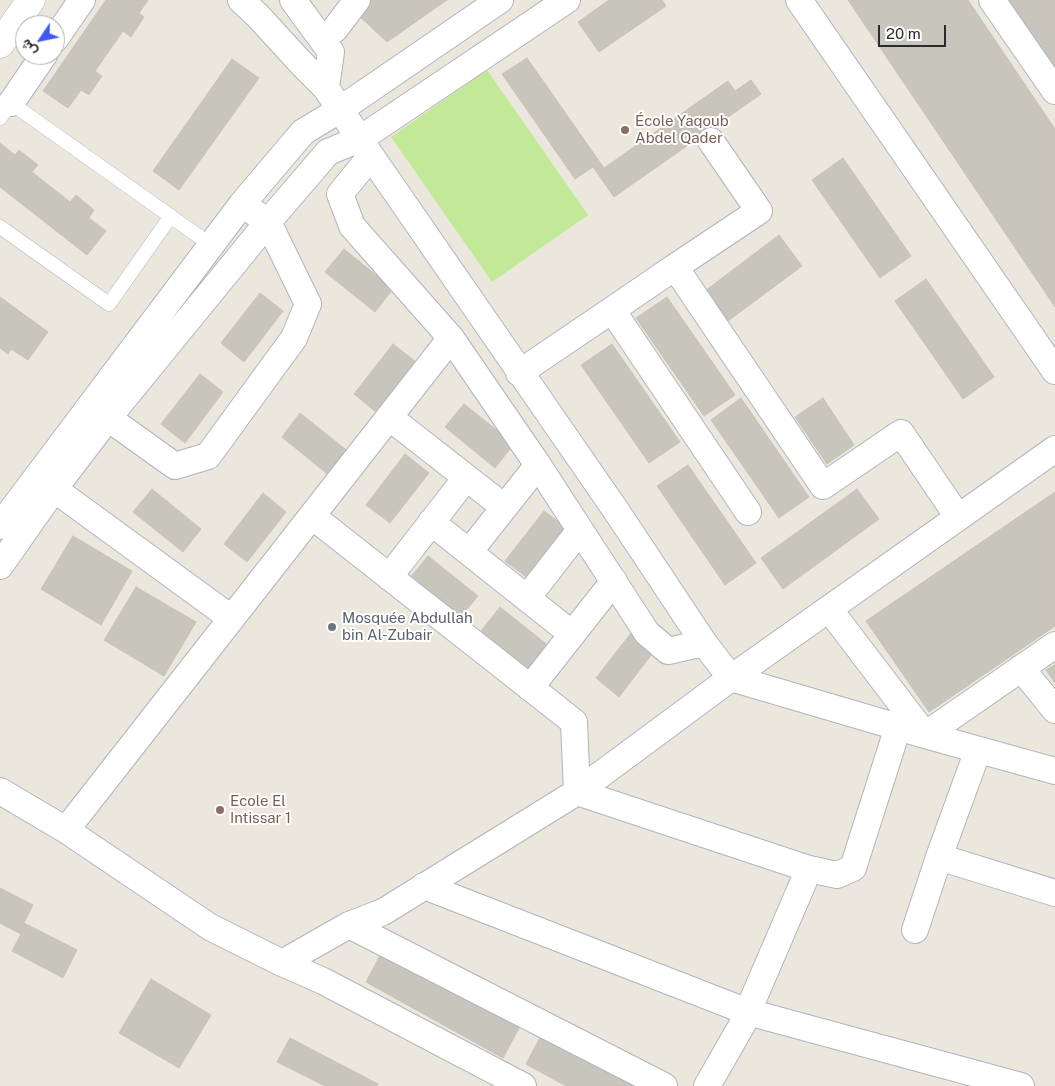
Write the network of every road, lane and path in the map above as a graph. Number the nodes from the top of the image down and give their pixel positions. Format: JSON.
{"nodes":[{"id":1,"x":31,"y":0,"type":"edge"},
{"id":2,"x":82,"y":0,"type":"edge"},
{"id":3,"x":241,"y":0,"type":"edge"},
{"id":4,"x":293,"y":0,"type":"edge"},
{"id":5,"x":357,"y":0,"type":"edge"},
{"id":6,"x":500,"y":0,"type":"edge"},
{"id":7,"x":566,"y":0,"type":"edge"},
{"id":8,"x":799,"y":0,"type":"edge"},
{"id":9,"x":992,"y":0,"type":"edge"},
{"id":10,"x":65,"y":25,"type":"edge"},
{"id":11,"x":335,"y":29,"type":"dead end"},
{"id":12,"x":0,"y":44,"type":"edge"},
{"id":13,"x":37,"y":65,"type":"edge"},
{"id":14,"x":326,"y":88,"type":"junction"},
{"id":15,"x":1055,"y":91,"type":"edge"},
{"id":16,"x":341,"y":109,"type":"junction"},
{"id":17,"x":5,"y":110,"type":"edge"},
{"id":18,"x":711,"y":141,"type":"dead end"},
{"id":19,"x":366,"y":147,"type":"junction"},
{"id":20,"x":242,"y":204,"type":"junction"},
{"id":21,"x":171,"y":216,"type":"junction"},
{"id":22,"x":268,"y":222,"type":"junction"},
{"id":23,"x":0,"y":227,"type":"edge"},
{"id":24,"x":211,"y":245,"type":"junction"},
{"id":25,"x":675,"y":268,"type":"junction"},
{"id":26,"x":612,"y":310,"type":"junction"},
{"id":27,"x":451,"y":338,"type":"junction"},
{"id":28,"x":1055,"y":371,"type":"edge"},
{"id":29,"x":520,"y":373,"type":"junction"},
{"id":30,"x":389,"y":417,"type":"junction"},
{"id":31,"x":108,"y":418,"type":"junction"},
{"id":32,"x":1055,"y":449,"type":"edge"},
{"id":33,"x":538,"y":465,"type":"junction"},
{"id":34,"x":466,"y":478,"type":"junction"},
{"id":35,"x":54,"y":489,"type":"junction"},
{"id":36,"x":504,"y":507,"type":"junction"},
{"id":37,"x":748,"y":512,"type":"dead end"},
{"id":38,"x":312,"y":516,"type":"junction"},
{"id":39,"x":958,"y":517,"type":"junction"},
{"id":40,"x":431,"y":522,"type":"junction"},
{"id":41,"x":0,"y":526,"type":"edge"},
{"id":42,"x":580,"y":530,"type":"junction"},
{"id":43,"x":469,"y":552,"type":"junction"},
{"id":44,"x":0,"y":566,"type":"edge"},
{"id":45,"x":389,"y":577,"type":"junction"},
{"id":46,"x":614,"y":581,"type":"junction"},
{"id":47,"x":527,"y":598,"type":"junction"},
{"id":48,"x":829,"y":609,"type":"junction"},
{"id":49,"x":231,"y":618,"type":"junction"},
{"id":50,"x":572,"y":634,"type":"junction"},
{"id":51,"x":704,"y":643,"type":"junction"},
{"id":52,"x":1055,"y":645,"type":"edge"},
{"id":53,"x":1021,"y":668,"type":"junction"},
{"id":54,"x":731,"y":678,"type":"junction"},
{"id":55,"x":530,"y":688,"type":"junction"},
{"id":56,"x":1055,"y":710,"type":"edge"},
{"id":57,"x":898,"y":727,"type":"junction"},
{"id":58,"x":924,"y":735,"type":"junction"},
{"id":59,"x":978,"y":750,"type":"junction"},
{"id":60,"x":1055,"y":771,"type":"edge"},
{"id":61,"x":0,"y":791,"type":"edge"},
{"id":62,"x":577,"y":792,"type":"junction"},
{"id":63,"x":66,"y":830,"type":"junction"},
{"id":64,"x":939,"y":857,"type":"junction"},
{"id":65,"x":809,"y":869,"type":"junction"},
{"id":66,"x":424,"y":886,"type":"junction"},
{"id":67,"x":1055,"y":893,"type":"edge"},
{"id":68,"x":349,"y":925,"type":"junction"},
{"id":69,"x":915,"y":930,"type":"dead end"},
{"id":70,"x":282,"y":963,"type":"junction"},
{"id":71,"x":748,"y":1012,"type":"junction"},
{"id":72,"x":523,"y":1086,"type":"edge"},
{"id":73,"x":664,"y":1086,"type":"edge"},
{"id":74,"x":707,"y":1086,"type":"edge"},
{"id":75,"x":1021,"y":1086,"type":"edge"}],
"edges":[{"from":1,"to":12,"type":"main road"},
{"from":2,"to":10,"type":"street"},
{"from":3,"to":14,"type":"street"},
{"from":4,"to":14,"type":"street"},
{"from":5,"to":11,"type":"street"},
{"from":6,"to":16,"type":"street"},
{"from":7,"to":19,"type":"street"},
{"from":8,"to":28,"type":"street"},
{"from":9,"to":15,"type":"street"},
{"from":13,"to":17,"type":"street"},
{"from":14,"to":16,"type":"street"},
{"from":16,"to":19,"type":"street"},
{"from":16,"to":20,"type":"street"},
{"from":17,"to":21,"type":"lane"},
{"from":18,"to":25,"type":"street"},
{"from":19,"to":22,"type":"street"},
{"from":19,"to":27,"type":"street"},
{"from":19,"to":29,"type":"street"},
{"from":20,"to":22,"type":"street"},
{"from":20,"to":24,"type":"street"},
{"from":21,"to":23,"type":"lane"},
{"from":21,"to":24,"type":"lane"},
{"from":22,"to":31,"type":"street"},
{"from":22,"to":31,"type":"street"},
{"from":24,"to":41,"type":"street"},
{"from":25,"to":26,"type":"street"},
{"from":25,"to":39,"type":"street"},
{"from":26,"to":29,"type":"street"},
{"from":26,"to":37,"type":"street"},
{"from":27,"to":30,"type":"street"},
{"from":27,"to":33,"type":"street"},
{"from":29,"to":51,"type":"street"},
{"from":30,"to":34,"type":"street"},
{"from":30,"to":38,"type":"street"},
{"from":31,"to":35,"type":"street"},
{"from":32,"to":39,"type":"street"},
{"from":33,"to":36,"type":"street"},
{"from":33,"to":42,"type":"street"},
{"from":34,"to":36,"type":"street"},
{"from":34,"to":40,"type":"street"},
{"from":35,"to":44,"type":"street"},
{"from":35,"to":49,"type":"street"},
{"from":36,"to":43,"type":"street"},
{"from":38,"to":45,"type":"street"},
{"from":38,"to":49,"type":"street"},
{"from":39,"to":48,"type":"street"},
{"from":40,"to":43,"type":"street"},
{"from":40,"to":45,"type":"street"},
{"from":42,"to":46,"type":"street"},
{"from":42,"to":47,"type":"street"},
{"from":43,"to":47,"type":"street"},
{"from":45,"to":55,"type":"street"},
{"from":46,"to":50,"type":"street"},
{"from":46,"to":51,"type":"street"},
{"from":47,"to":50,"type":"street"},
{"from":48,"to":54,"type":"street"},
{"from":48,"to":58,"type":"street"},
{"from":49,"to":63,"type":"street"},
{"from":50,"to":55,"type":"street"},
{"from":51,"to":54,"type":"street"},
{"from":52,"to":53,"type":"street"},
{"from":53,"to":56,"type":"street"},
{"from":53,"to":58,"type":"street"},
{"from":54,"to":57,"type":"street"},
{"from":54,"to":62,"type":"street"},
{"from":55,"to":62,"type":"street"},
{"from":57,"to":58,"type":"street"},
{"from":57,"to":65,"type":"street"},
{"from":58,"to":59,"type":"street"},
{"from":59,"to":60,"type":"street"},
{"from":59,"to":64,"type":"street"},
{"from":61,"to":63,"type":"street"},
{"from":62,"to":65,"type":"street"},
{"from":62,"to":66,"type":"street"},
{"from":63,"to":70,"type":"street"},
{"from":64,"to":67,"type":"street"},
{"from":64,"to":69,"type":"street"},
{"from":65,"to":71,"type":"street"},
{"from":66,"to":68,"type":"street"},
{"from":66,"to":71,"type":"street"},
{"from":68,"to":70,"type":"street"},
{"from":68,"to":73,"type":"street"},
{"from":70,"to":72,"type":"street"},
{"from":71,"to":74,"type":"street"},
{"from":71,"to":75,"type":"street"}]}
